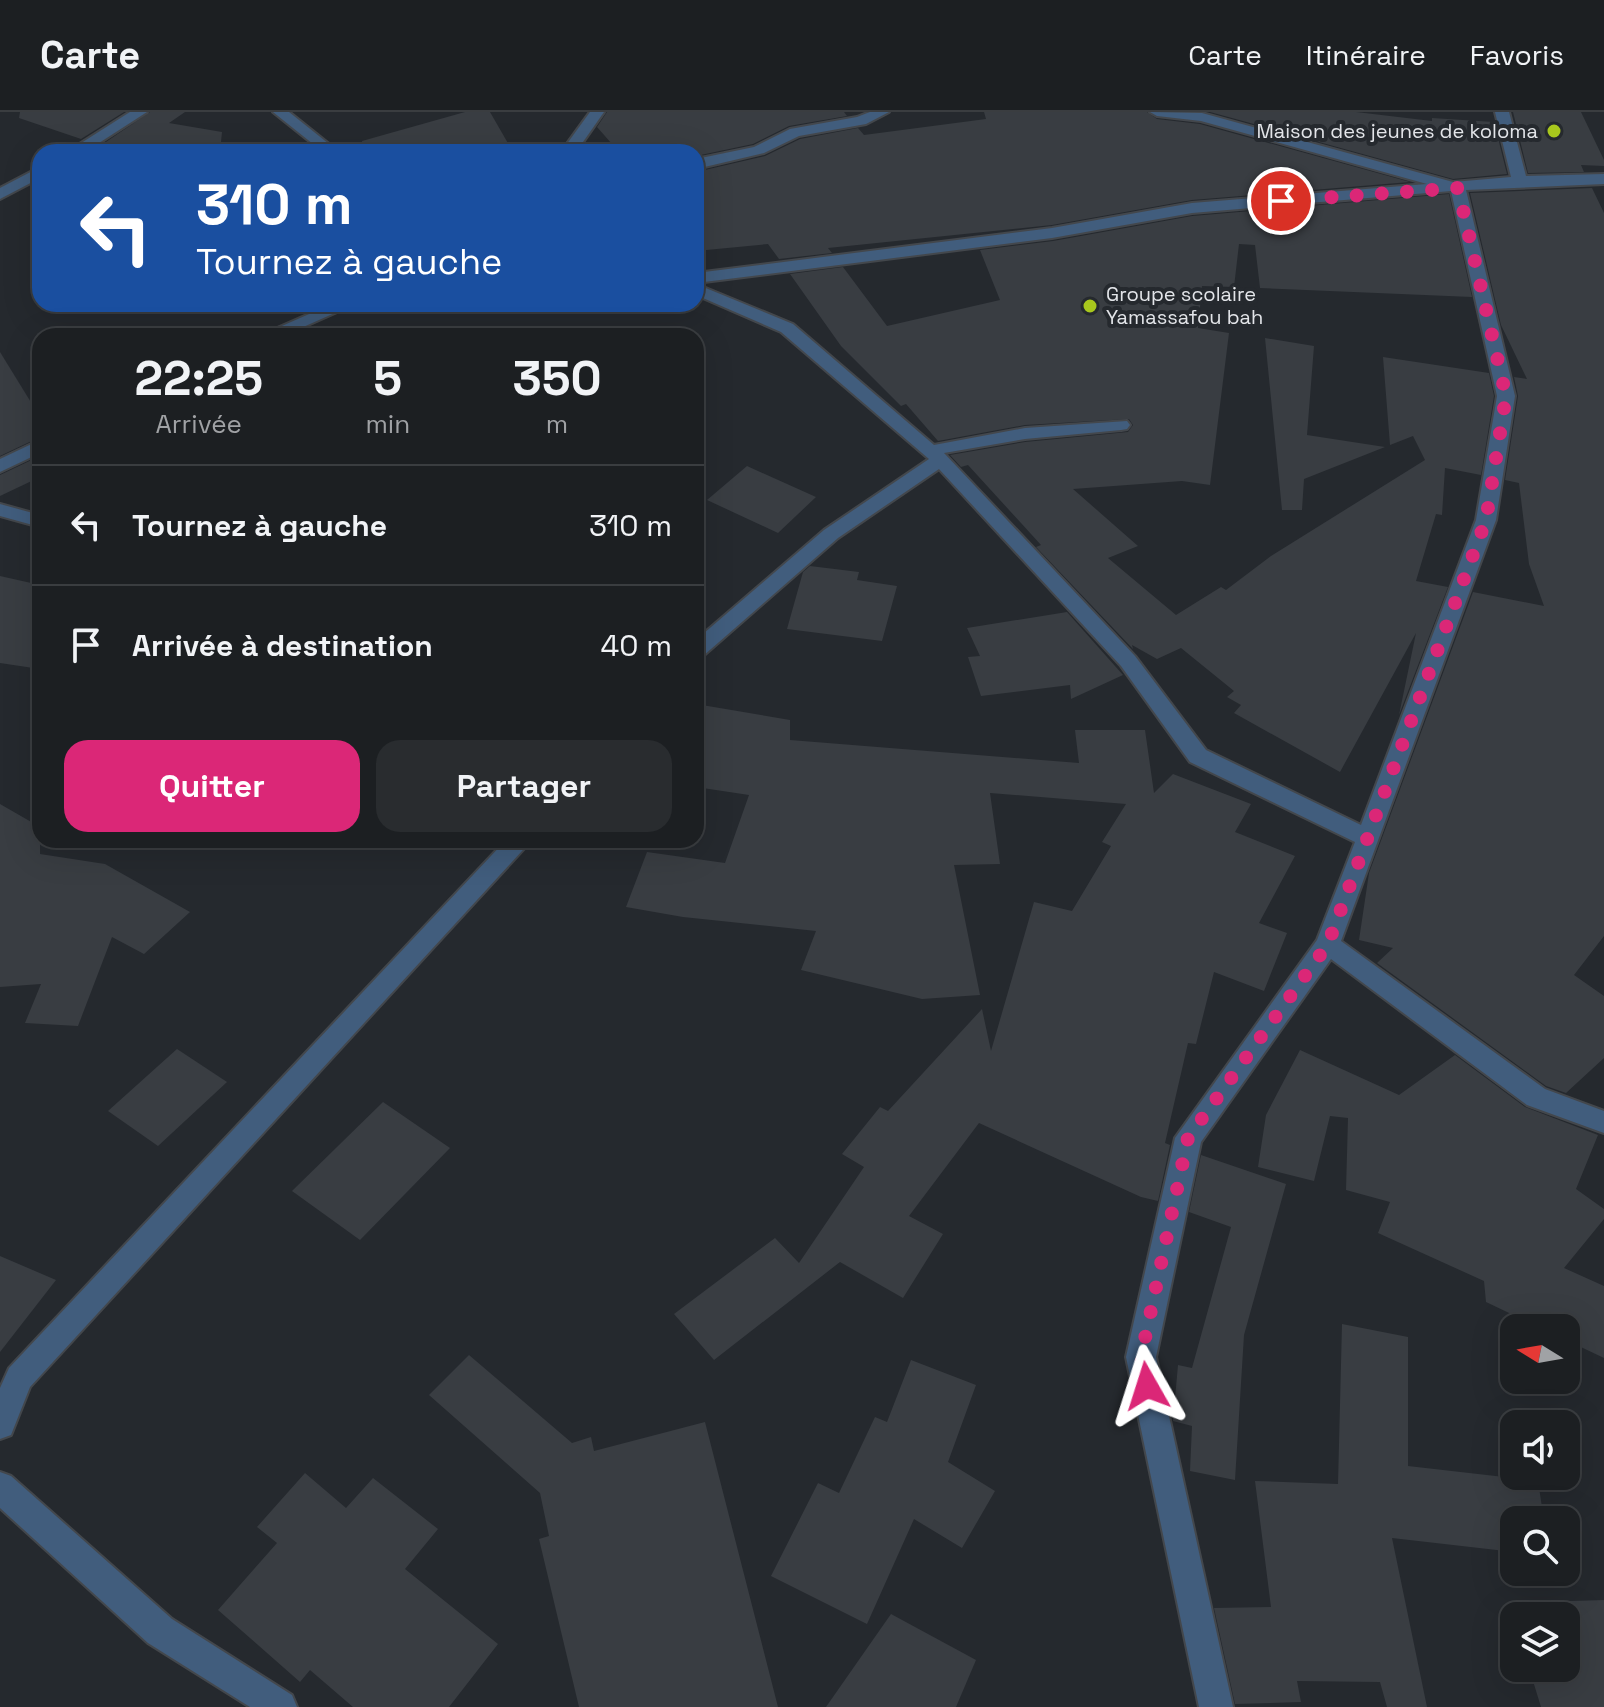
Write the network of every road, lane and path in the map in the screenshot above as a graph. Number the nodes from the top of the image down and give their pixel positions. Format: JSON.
{"nodes":[{"id":1,"x":140,"y":112,"type":"edge"},
{"id":2,"x":280,"y":112,"type":"edge"},
{"id":3,"x":597,"y":112,"type":"edge"},
{"id":4,"x":882,"y":112,"type":"edge"},
{"id":5,"x":1157,"y":112,"type":"edge"},
{"id":6,"x":1502,"y":112,"type":"edge"},
{"id":7,"x":87,"y":144,"type":"edge"},
{"id":8,"x":322,"y":144,"type":"edge"},
{"id":9,"x":574,"y":144,"type":"edge"},
{"id":10,"x":704,"y":162,"type":"edge"},
{"id":11,"x":32,"y":176,"type":"edge"},
{"id":12,"x":1604,"y":179,"type":"edge"},
{"id":13,"x":1520,"y":181,"type":"junction"},
{"id":14,"x":1458,"y":188,"type":"junction"},
{"id":15,"x":0,"y":194,"type":"edge"},
{"id":16,"x":704,"y":277,"type":"edge"},
{"id":17,"x":704,"y":292,"type":"edge"},
{"id":18,"x":327,"y":312,"type":"edge"},
{"id":19,"x":288,"y":328,"type":"edge"},
{"id":20,"x":1121,"y":425,"type":"dead end"},
{"id":21,"x":32,"y":450,"type":"edge"},
{"id":22,"x":935,"y":456,"type":"junction"},
{"id":23,"x":0,"y":466,"type":"edge"},
{"id":24,"x":0,"y":510,"type":"edge"},
{"id":25,"x":32,"y":519,"type":"edge"},
{"id":26,"x":704,"y":644,"type":"edge"},
{"id":27,"x":1368,"y":838,"type":"junction"},
{"id":28,"x":513,"y":848,"type":"edge"},
{"id":29,"x":1328,"y":944,"type":"junction"},
{"id":30,"x":1604,"y":1122,"type":"edge"},
{"id":31,"x":0,"y":1425,"type":"edge"},
{"id":32,"x":0,"y":1487,"type":"edge"},
{"id":33,"x":280,"y":1707,"type":"edge"},
{"id":34,"x":1216,"y":1707,"type":"edge"}],
"edges":[{"from":1,"to":7,"type":"street"},
{"from":2,"to":8,"type":"street"},
{"from":3,"to":9,"type":"street"},
{"from":4,"to":10,"type":"street"},
{"from":5,"to":14,"type":"street"},
{"from":6,"to":13,"type":"street"},
{"from":11,"to":15,"type":"street"},
{"from":12,"to":13,"type":"street"},
{"from":13,"to":14,"type":"street"},
{"from":14,"to":16,"type":"street"},
{"from":14,"to":27,"type":"street"},
{"from":17,"to":22,"type":"street"},
{"from":18,"to":19,"type":"street"},
{"from":20,"to":22,"type":"street"},
{"from":21,"to":23,"type":"street"},
{"from":22,"to":26,"type":"street"},
{"from":22,"to":27,"type":"street"},
{"from":24,"to":25,"type":"street"},
{"from":27,"to":29,"type":"street"},
{"from":28,"to":31,"type":"street"},
{"from":29,"to":30,"type":"street"},
{"from":29,"to":34,"type":"street"},
{"from":32,"to":33,"type":"street"}]}
